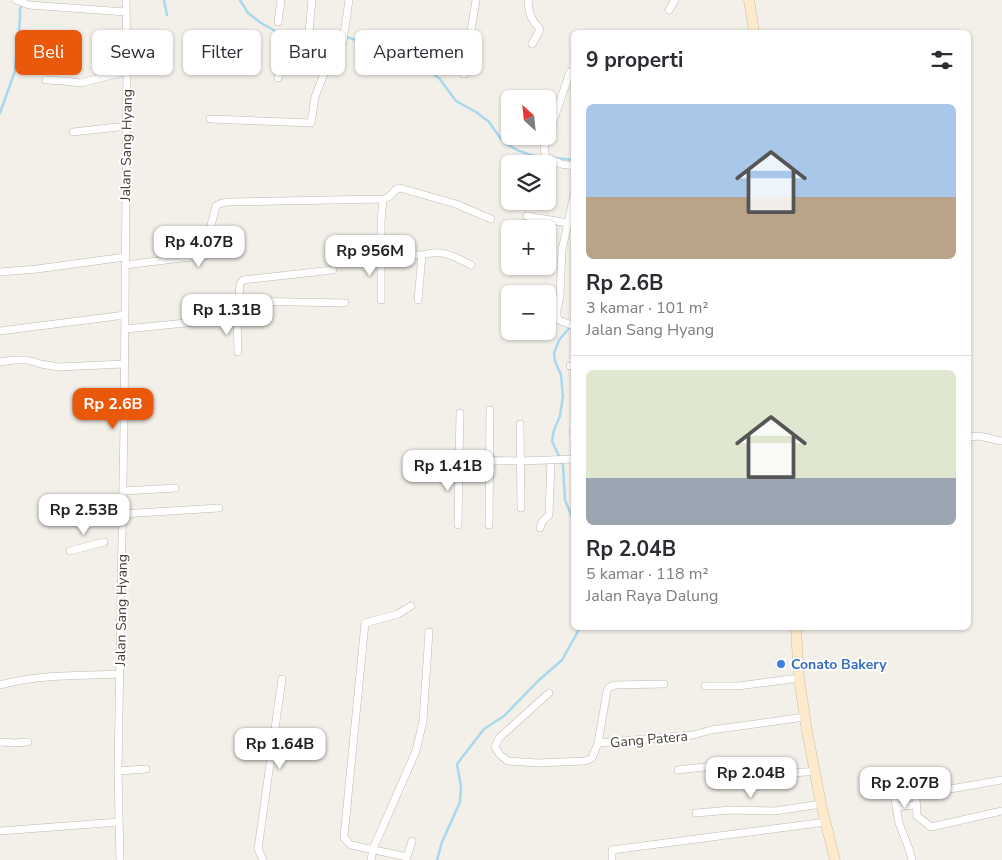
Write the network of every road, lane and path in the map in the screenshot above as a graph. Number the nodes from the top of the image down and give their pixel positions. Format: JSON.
{"nodes":[{"id":1,"x":126,"y":0,"type":"edge"},
{"id":2,"x":281,"y":0,"type":"edge"},
{"id":3,"x":312,"y":0,"type":"edge"},
{"id":4,"x":348,"y":0,"type":"edge"},
{"id":5,"x":476,"y":0,"type":"edge"},
{"id":6,"x":528,"y":0,"type":"edge"},
{"id":7,"x":674,"y":0,"type":"edge"},
{"id":8,"x":748,"y":0,"type":"edge"},
{"id":9,"x":18,"y":1,"type":"edge"},
{"id":10,"x":669,"y":10,"type":"dead end"},
{"id":11,"x":126,"y":12,"type":"junction"},
{"id":12,"x":278,"y":22,"type":"dead end"},
{"id":13,"x":126,"y":30,"type":"edge"},
{"id":14,"x":309,"y":30,"type":"edge"},
{"id":15,"x":344,"y":30,"type":"edge"},
{"id":16,"x":471,"y":30,"type":"edge"},
{"id":17,"x":754,"y":30,"type":"edge"},
{"id":18,"x":532,"y":44,"type":"dead end"},
{"id":19,"x":570,"y":72,"type":"dead end"},
{"id":20,"x":112,"y":75,"type":"edge"},
{"id":21,"x":127,"y":75,"type":"edge"},
{"id":22,"x":279,"y":75,"type":"edge"},
{"id":23,"x":324,"y":75,"type":"edge"},
{"id":24,"x":278,"y":78,"type":"dead end"},
{"id":25,"x":46,"y":80,"type":"dead end"},
{"id":26,"x":556,"y":107,"type":"edge"},
{"id":27,"x":210,"y":119,"type":"dead end"},
{"id":28,"x":127,"y":126,"type":"junction"},
{"id":29,"x":73,"y":132,"type":"dead end"},
{"id":30,"x":545,"y":145,"type":"edge"},
{"id":31,"x":571,"y":166,"type":"edge"},
{"id":32,"x":383,"y":199,"type":"junction"},
{"id":33,"x":527,"y":216,"type":"dead end"},
{"id":34,"x":492,"y":219,"type":"dead end"},
{"id":35,"x":571,"y":224,"type":"edge"},
{"id":36,"x":381,"y":254,"type":"junction"},
{"id":37,"x":422,"y":255,"type":"junction"},
{"id":38,"x":125,"y":261,"type":"junction"},
{"id":39,"x":471,"y":265,"type":"dead end"},
{"id":40,"x":333,"y":270,"type":"dead end"},
{"id":41,"x":0,"y":272,"type":"edge"},
{"id":42,"x":381,"y":300,"type":"dead end"},
{"id":43,"x":418,"y":300,"type":"dead end"},
{"id":44,"x":239,"y":301,"type":"junction"},
{"id":45,"x":346,"y":303,"type":"dead end"},
{"id":46,"x":125,"y":315,"type":"junction"},
{"id":47,"x":237,"y":318,"type":"junction"},
{"id":48,"x":571,"y":326,"type":"edge"},
{"id":49,"x":125,"y":329,"type":"junction"},
{"id":50,"x":0,"y":331,"type":"edge"},
{"id":51,"x":238,"y":352,"type":"dead end"},
{"id":52,"x":0,"y":362,"type":"edge"},
{"id":53,"x":124,"y":364,"type":"junction"},
{"id":54,"x":490,"y":410,"type":"dead end"},
{"id":55,"x":460,"y":413,"type":"dead end"},
{"id":56,"x":520,"y":424,"type":"dead end"},
{"id":57,"x":971,"y":437,"type":"edge"},
{"id":58,"x":1002,"y":441,"type":"edge"},
{"id":59,"x":571,"y":459,"type":"edge"},
{"id":60,"x":459,"y":460,"type":"junction"},
{"id":61,"x":552,"y":460,"type":"junction"},
{"id":62,"x":489,"y":461,"type":"junction"},
{"id":63,"x":521,"y":461,"type":"junction"},
{"id":64,"x":175,"y":488,"type":"dead end"},
{"id":65,"x":123,"y":491,"type":"junction"},
{"id":66,"x":122,"y":501,"type":"junction"},
{"id":67,"x":63,"y":507,"type":"dead end"},
{"id":68,"x":219,"y":508,"type":"dead end"},
{"id":69,"x":521,"y":508,"type":"dead end"},
{"id":70,"x":122,"y":514,"type":"junction"},
{"id":71,"x":458,"y":525,"type":"dead end"},
{"id":72,"x":489,"y":525,"type":"dead end"},
{"id":73,"x":540,"y":528,"type":"dead end"},
{"id":74,"x":104,"y":542,"type":"dead end"},
{"id":75,"x":70,"y":551,"type":"dead end"},
{"id":76,"x":411,"y":606,"type":"dead end"},
{"id":77,"x":796,"y":630,"type":"edge"},
{"id":78,"x":429,"y":632,"type":"dead end"},
{"id":79,"x":120,"y":674,"type":"junction"},
{"id":80,"x":799,"y":678,"type":"junction"},
{"id":81,"x":282,"y":679,"type":"dead end"},
{"id":82,"x":664,"y":684,"type":"dead end"},
{"id":83,"x":0,"y":685,"type":"edge"},
{"id":84,"x":705,"y":686,"type":"dead end"},
{"id":85,"x":549,"y":693,"type":"dead end"},
{"id":86,"x":805,"y":717,"type":"junction"},
{"id":87,"x":0,"y":742,"type":"edge"},
{"id":88,"x":28,"y":742,"type":"dead end"},
{"id":89,"x":598,"y":744,"type":"junction"},
{"id":90,"x":146,"y":769,"type":"dead end"},
{"id":91,"x":678,"y":770,"type":"dead end"},
{"id":92,"x":118,"y":771,"type":"junction"},
{"id":93,"x":816,"y":771,"type":"junction"},
{"id":94,"x":1002,"y":780,"type":"edge"},
{"id":95,"x":894,"y":794,"type":"dead end"},
{"id":96,"x":822,"y":804,"type":"junction"},
{"id":97,"x":916,"y":804,"type":"junction"},
{"id":98,"x":896,"y":807,"type":"junction"},
{"id":99,"x":1002,"y":811,"type":"edge"},
{"id":100,"x":696,"y":813,"type":"dead end"},
{"id":101,"x":119,"y":822,"type":"junction"},
{"id":102,"x":826,"y":822,"type":"junction"},
{"id":103,"x":0,"y":831,"type":"edge"},
{"id":104,"x":412,"y":842,"type":"dead end"},
{"id":105,"x":373,"y":849,"type":"junction"},
{"id":106,"x":406,"y":858,"type":"edge"},
{"id":107,"x":120,"y":860,"type":"edge"},
{"id":108,"x":263,"y":860,"type":"edge"},
{"id":109,"x":370,"y":860,"type":"edge"},
{"id":110,"x":612,"y":860,"type":"edge"},
{"id":111,"x":835,"y":860,"type":"edge"},
{"id":112,"x":912,"y":860,"type":"edge"}],
"edges":[{"from":1,"to":11,"type":"street","name":"Jalan Sang Hyang"},
{"from":2,"to":12,"type":"street"},
{"from":3,"to":14,"type":"street"},
{"from":4,"to":15,"type":"street"},
{"from":5,"to":16,"type":"street"},
{"from":6,"to":18,"type":"street"},
{"from":7,"to":10,"type":"street"},
{"from":8,"to":17,"type":"main road"},
{"from":9,"to":11,"type":"street"},
{"from":11,"to":13,"type":"street","name":"Jalan Sang Hyang"},
{"from":19,"to":26,"type":"street"},
{"from":20,"to":25,"type":"street"},
{"from":21,"to":28,"type":"street","name":"Jalan Sang Hyang"},
{"from":22,"to":24,"type":"street"},
{"from":23,"to":27,"type":"street"},
{"from":28,"to":29,"type":"street"},
{"from":28,"to":38,"type":"street","name":"Jalan Sang Hyang"},
{"from":30,"to":31,"type":"street"},
{"from":32,"to":34,"type":"street"},
{"from":32,"to":36,"type":"street"},
{"from":32,"to":38,"type":"street"},
{"from":33,"to":35,"type":"street"},
{"from":35,"to":48,"type":"street"},
{"from":36,"to":37,"type":"street"},
{"from":36,"to":42,"type":"street"},
{"from":37,"to":39,"type":"street"},
{"from":37,"to":43,"type":"street"},
{"from":38,"to":41,"type":"street"},
{"from":38,"to":46,"type":"street","name":"Jalan Sang Hyang"},
{"from":40,"to":44,"type":"street"},
{"from":44,"to":45,"type":"street"},
{"from":44,"to":47,"type":"street"},
{"from":46,"to":49,"type":"street","name":"Jalan Sang Hyang"},
{"from":46,"to":50,"type":"street"},
{"from":47,"to":49,"type":"street"},
{"from":47,"to":51,"type":"street"},
{"from":49,"to":53,"type":"street","name":"Jalan Sang Hyang"},
{"from":52,"to":53,"type":"street"},
{"from":53,"to":65,"type":"street","name":"Jalan Sang Hyang"},
{"from":54,"to":62,"type":"street"},
{"from":55,"to":60,"type":"street"},
{"from":56,"to":63,"type":"street"},
{"from":57,"to":58,"type":"street"},
{"from":59,"to":61,"type":"street"},
{"from":60,"to":62,"type":"street"},
{"from":60,"to":71,"type":"street"},
{"from":61,"to":63,"type":"street"},
{"from":61,"to":73,"type":"street"},
{"from":62,"to":63,"type":"street"},
{"from":62,"to":72,"type":"street"},
{"from":63,"to":69,"type":"street"},
{"from":64,"to":65,"type":"street"},
{"from":65,"to":66,"type":"street","name":"Jalan Sang Hyang"},
{"from":66,"to":67,"type":"street"},
{"from":66,"to":70,"type":"street","name":"Jalan Sang Hyang"},
{"from":68,"to":70,"type":"street"},
{"from":70,"to":79,"type":"street","name":"Jalan Sang Hyang"},
{"from":74,"to":75,"type":"street"},
{"from":76,"to":105,"type":"street"},
{"from":77,"to":80,"type":"main road"},
{"from":78,"to":105,"type":"street"},
{"from":79,"to":83,"type":"street"},
{"from":79,"to":92,"type":"street","name":"Jalan Sang Hyang"},
{"from":80,"to":84,"type":"street"},
{"from":80,"to":86,"type":"main road"},
{"from":81,"to":108,"type":"street"},
{"from":82,"to":89,"type":"street"},
{"from":85,"to":89,"type":"street","name":"Gang Patera"},
{"from":86,"to":89,"type":"street","name":"Gang Patera"},
{"from":86,"to":93,"type":"main road"},
{"from":87,"to":88,"type":"street"},
{"from":90,"to":92,"type":"street"},
{"from":91,"to":93,"type":"street"},
{"from":92,"to":101,"type":"street","name":"Jalan Sang Hyang"},
{"from":93,"to":96,"type":"main road"},
{"from":94,"to":97,"type":"street"},
{"from":95,"to":98,"type":"street"},
{"from":96,"to":100,"type":"street"},
{"from":96,"to":102,"type":"main road"},
{"from":97,"to":98,"type":"street"},
{"from":97,"to":99,"type":"street"},
{"from":98,"to":112,"type":"street"},
{"from":101,"to":103,"type":"street"},
{"from":101,"to":107,"type":"street","name":"Jalan Sang Hyang"},
{"from":102,"to":110,"type":"street"},
{"from":102,"to":111,"type":"main road"},
{"from":104,"to":106,"type":"street"},
{"from":105,"to":106,"type":"street"},
{"from":105,"to":109,"type":"street"}]}
